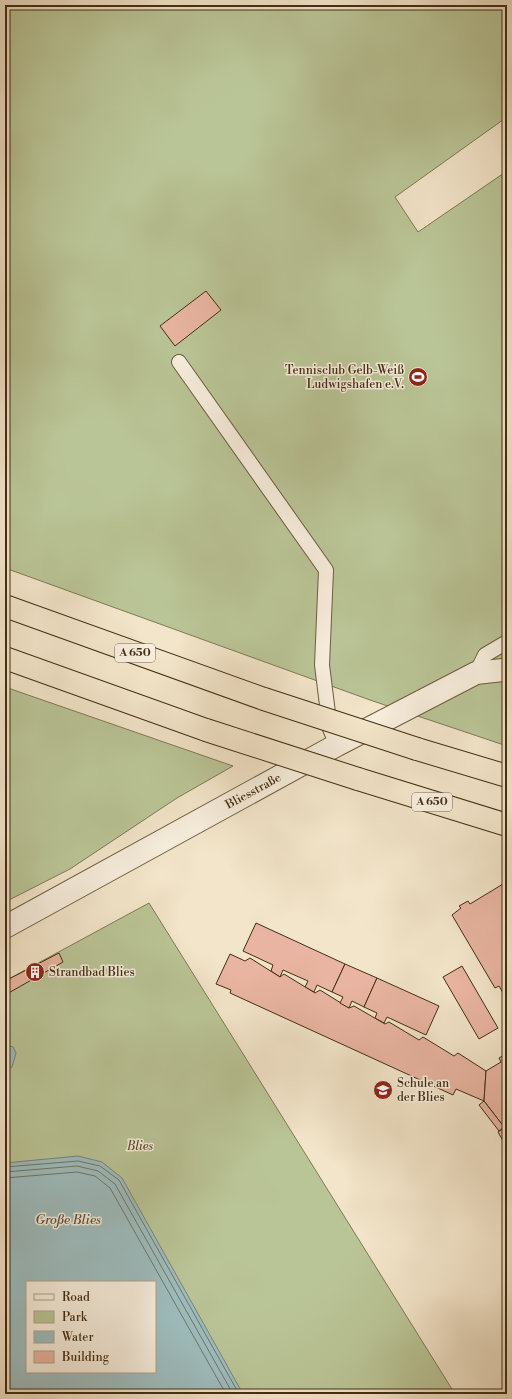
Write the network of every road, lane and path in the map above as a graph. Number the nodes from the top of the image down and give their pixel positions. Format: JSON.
{"nodes":[{"id":1,"x":178,"y":362,"type":"dead end"},
{"id":2,"x":5,"y":606,"type":"edge"},
{"id":3,"x":507,"y":642,"type":"edge"},
{"id":4,"x":5,"y":658,"type":"edge"},
{"id":5,"x":507,"y":671,"type":"edge"},
{"id":6,"x":476,"y":673,"type":"junction"},
{"id":7,"x":337,"y":745,"type":"junction"},
{"id":8,"x":507,"y":776,"type":"edge"},
{"id":9,"x":507,"y":825,"type":"edge"},
{"id":10,"x":5,"y":927,"type":"edge"}],
"edges":[{"from":1,"to":7,"type":"lane"},
{"from":2,"to":8,"type":"highway","number":"A 650","bridge":true},
{"from":3,"to":6,"type":"lane"},
{"from":4,"to":9,"type":"highway","number":"A 650","bridge":true},
{"from":5,"to":6,"type":"street","name":"Bliesstraße"},
{"from":6,"to":7,"type":"street","name":"Bliesstraße"},
{"from":7,"to":10,"type":"street","name":"Bliesstraße"}]}
